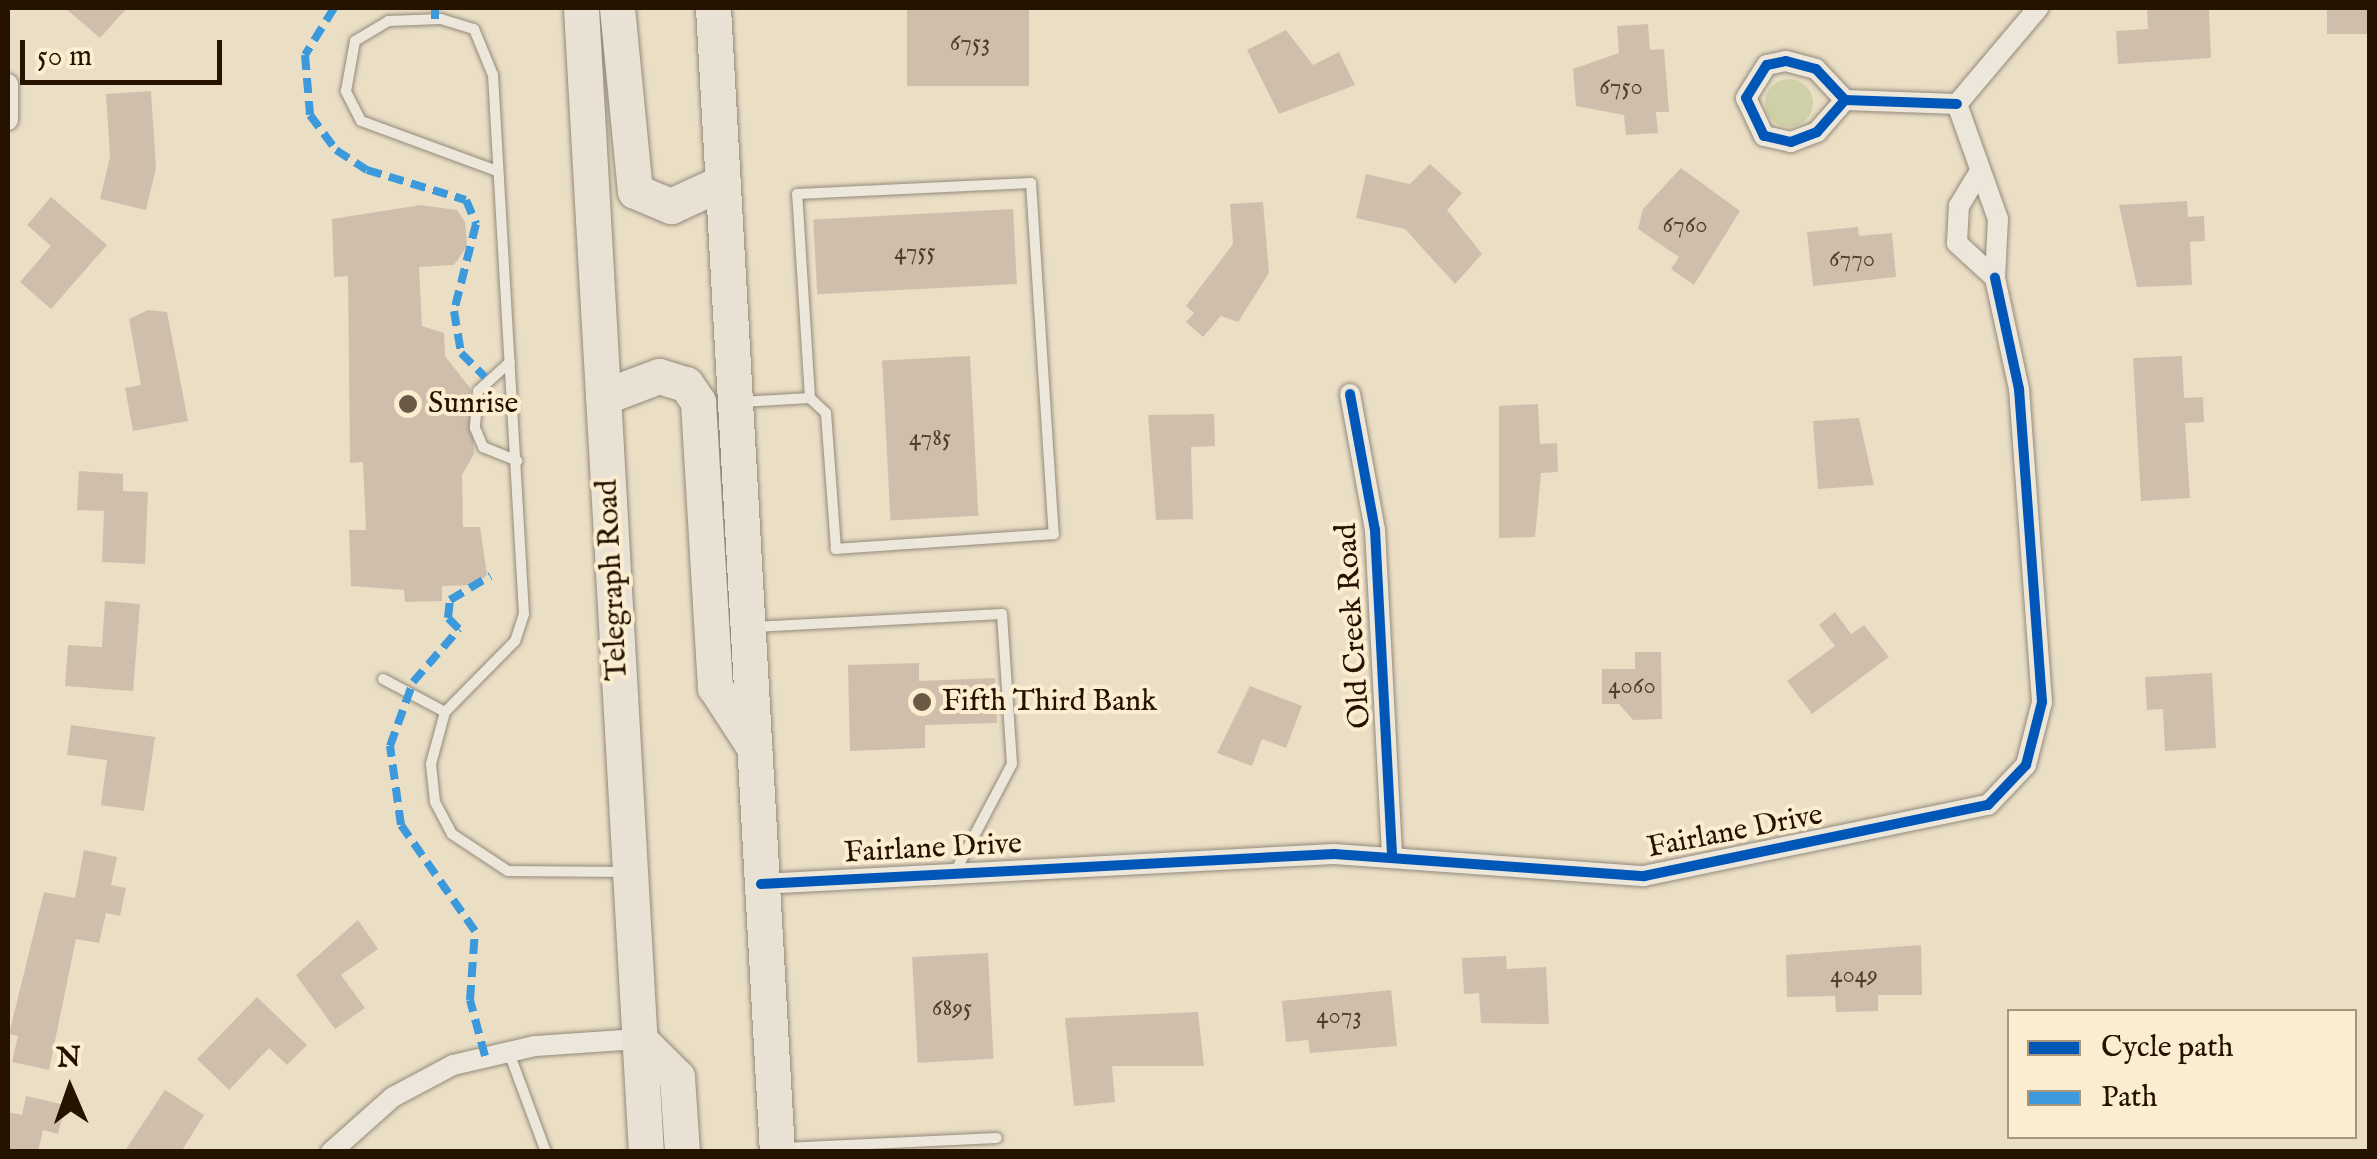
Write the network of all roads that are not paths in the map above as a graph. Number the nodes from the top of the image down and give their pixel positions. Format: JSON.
{"nodes":[{"id":1,"x":581,"y":8,"type":"edge"},
{"id":2,"x":617,"y":8,"type":"edge"},
{"id":3,"x":712,"y":8,"type":"edge"},
{"id":4,"x":2038,"y":8,"type":"edge"},
{"id":5,"x":8,"y":84,"type":"edge"},
{"id":6,"x":1845,"y":100,"type":"junction"},
{"id":7,"x":1957,"y":104,"type":"junction"},
{"id":8,"x":8,"y":120,"type":"edge"},
{"id":9,"x":497,"y":170,"type":"junction"},
{"id":10,"x":1978,"y":174,"type":"junction"},
{"id":11,"x":722,"y":182,"type":"junction"},
{"id":12,"x":1995,"y":278,"type":"junction"},
{"id":13,"x":510,"y":362,"type":"junction"},
{"id":14,"x":1350,"y":394,"type":"dead end"},
{"id":15,"x":603,"y":398,"type":"junction"},
{"id":16,"x":810,"y":398,"type":"junction"},
{"id":17,"x":735,"y":403,"type":"junction"},
{"id":18,"x":517,"y":461,"type":"junction"},
{"id":19,"x":748,"y":627,"type":"junction"},
{"id":20,"x":383,"y":680,"type":"dead end"},
{"id":21,"x":445,"y":712,"type":"junction"},
{"id":22,"x":754,"y":748,"type":"junction"},
{"id":23,"x":1392,"y":856,"type":"junction"},
{"id":24,"x":630,"y":872,"type":"junction"},
{"id":25,"x":954,"y":874,"type":"junction"},
{"id":26,"x":761,"y":884,"type":"junction"},
{"id":27,"x":639,"y":1039,"type":"junction"},
{"id":28,"x":508,"y":1050,"type":"junction"},
{"id":29,"x":997,"y":1138,"type":"dead end"},
{"id":30,"x":777,"y":1150,"type":"edge"},
{"id":31,"x":331,"y":1152,"type":"edge"},
{"id":32,"x":546,"y":1152,"type":"edge"},
{"id":33,"x":646,"y":1152,"type":"edge"},
{"id":34,"x":682,"y":1152,"type":"edge"}],
"edges":[{"from":1,"to":15,"type":"highway","name":"Telegraph Road"},
{"from":2,"to":11,"type":"highway"},
{"from":3,"to":11,"type":"highway"},
{"from":4,"to":7,"type":"street"},
{"from":5,"to":8,"type":"street"},
{"from":6,"to":6,"type":"street"},
{"from":6,"to":7,"type":"street"},
{"from":7,"to":10,"type":"street","name":"Fairlane Drive"},
{"from":9,"to":9,"type":"lane"},
{"from":9,"to":13,"type":"lane"},
{"from":10,"to":12,"type":"street","name":"Fairlane Drive"},
{"from":10,"to":12,"type":"street"},
{"from":11,"to":17,"type":"highway"},
{"from":12,"to":23,"type":"street","name":"Fairlane Drive"},
{"from":13,"to":18,"type":"lane"},
{"from":13,"to":18,"type":"lane"},
{"from":14,"to":23,"type":"street","name":"Old Creek Road"},
{"from":15,"to":22,"type":"highway"},
{"from":15,"to":24,"type":"highway","name":"Telegraph Road"},
{"from":16,"to":16,"type":"lane"},
{"from":16,"to":17,"type":"lane"},
{"from":17,"to":19,"type":"highway"},
{"from":18,"to":21,"type":"lane"},
{"from":19,"to":22,"type":"highway"},
{"from":19,"to":25,"type":"lane"},
{"from":20,"to":21,"type":"lane"},
{"from":21,"to":24,"type":"lane"},
{"from":22,"to":26,"type":"highway"},
{"from":23,"to":25,"type":"street","name":"Fairlane Drive"},
{"from":24,"to":27,"type":"highway","name":"Telegraph Road"},
{"from":25,"to":26,"type":"street","name":"Fairlane Drive"},
{"from":26,"to":30,"type":"highway"},
{"from":27,"to":28,"type":"street"},
{"from":27,"to":33,"type":"highway","name":"Telegraph Road"},
{"from":27,"to":34,"type":"highway"},
{"from":28,"to":31,"type":"street"},
{"from":28,"to":32,"type":"lane"},
{"from":29,"to":30,"type":"lane"}]}
